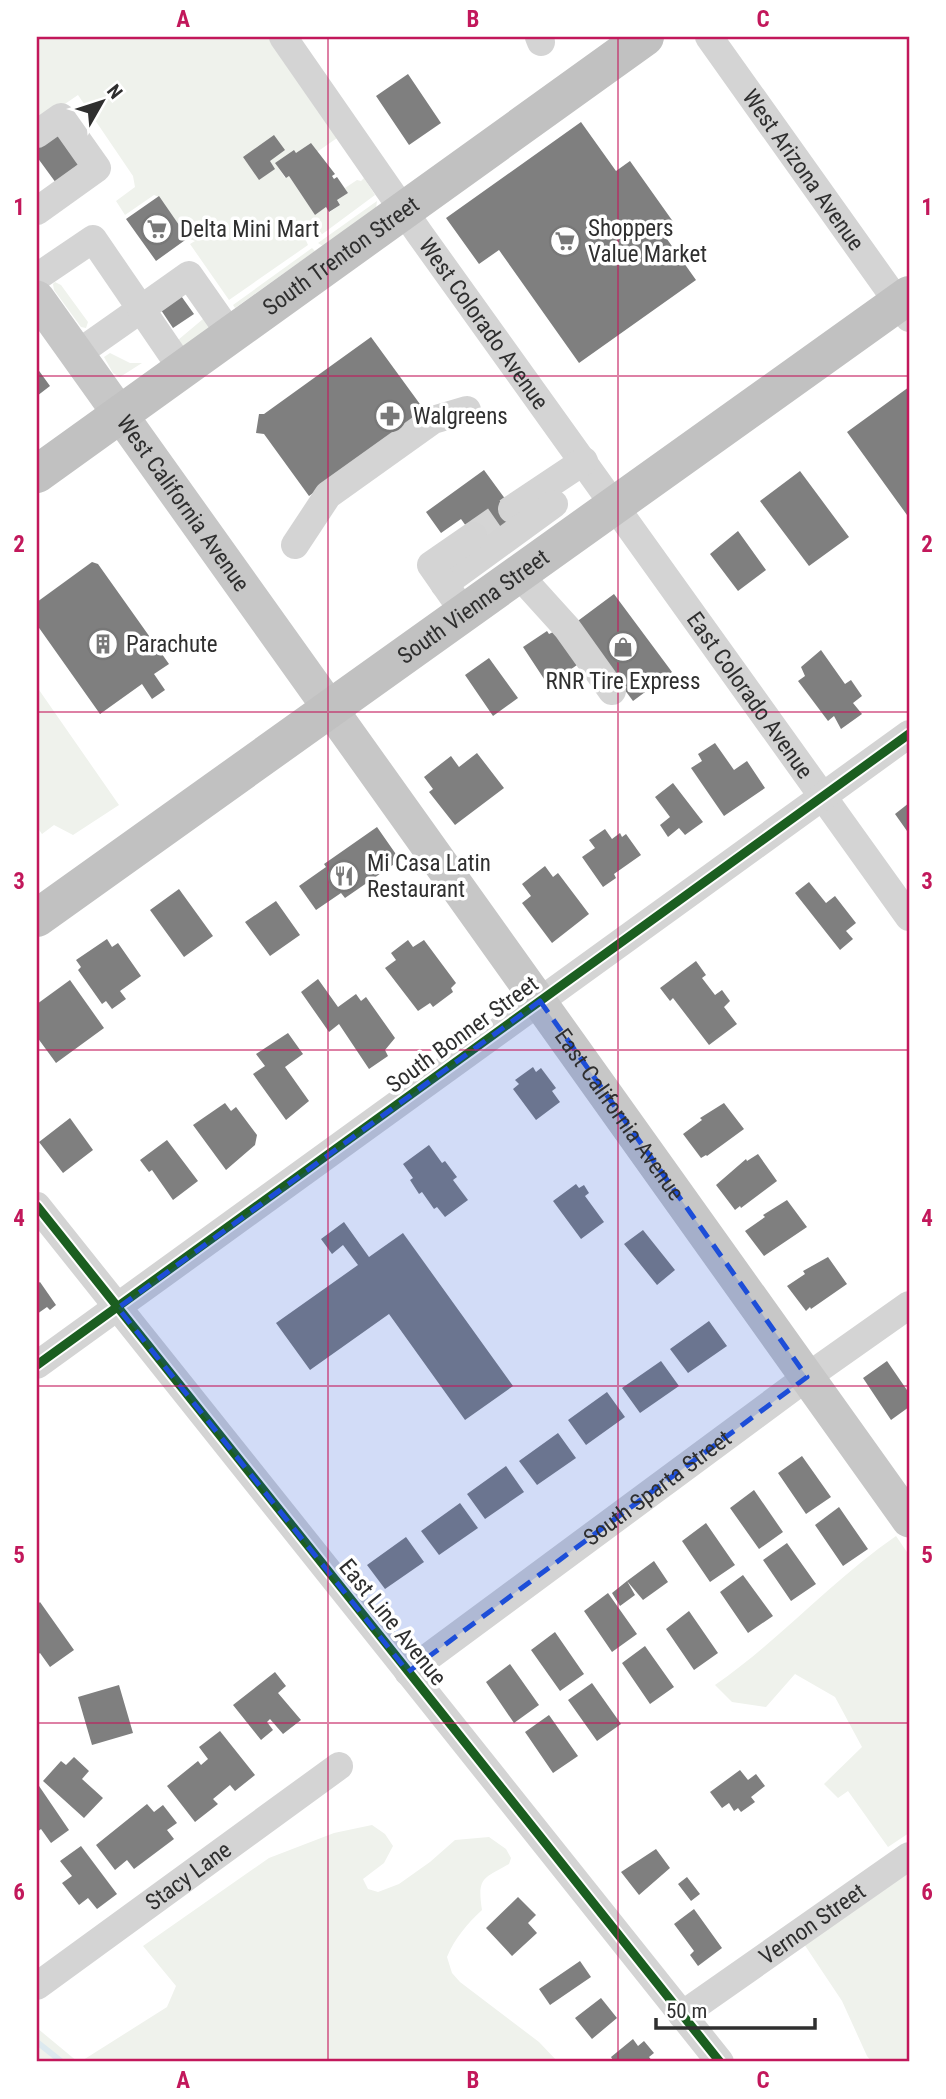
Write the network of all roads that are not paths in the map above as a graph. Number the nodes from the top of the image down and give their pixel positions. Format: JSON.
{"nodes":[{"id":1,"x":283,"y":37,"type":"edge"},
{"id":2,"x":645,"y":37,"type":"edge"},
{"id":3,"x":709,"y":37,"type":"edge"},
{"id":4,"x":37,"y":134,"type":"edge"},
{"id":5,"x":403,"y":210,"type":"junction"},
{"id":6,"x":37,"y":211,"type":"edge"},
{"id":7,"x":37,"y":278,"type":"edge"},
{"id":8,"x":37,"y":298,"type":"edge"},
{"id":9,"x":906,"y":305,"type":"edge"},
{"id":10,"x":141,"y":309,"type":"junction"},
{"id":11,"x":231,"y":335,"type":"junction"},
{"id":12,"x":77,"y":354,"type":"junction"},
{"id":13,"x":182,"y":369,"type":"junction"},
{"id":14,"x":467,"y":410,"type":"dead end"},
{"id":15,"x":119,"y":414,"type":"junction"},
{"id":16,"x":584,"y":461,"type":"junction"},
{"id":17,"x":37,"y":474,"type":"edge"},
{"id":18,"x":616,"y":506,"type":"junction"},
{"id":19,"x":512,"y":509,"type":"tunnel mouth"},
{"id":20,"x":558,"y":509,"type":"junction"},
{"id":21,"x":473,"y":536,"type":"tunnel mouth"},
{"id":22,"x":295,"y":545,"type":"dead end"},
{"id":23,"x":519,"y":575,"type":"junction"},
{"id":24,"x":455,"y":598,"type":"junction"},
{"id":25,"x":612,"y":691,"type":"dead end"},
{"id":26,"x":331,"y":708,"type":"junction"},
{"id":27,"x":909,"y":734,"type":"edge"},
{"id":28,"x":822,"y":796,"type":"junction"},
{"id":29,"x":909,"y":917,"type":"edge"},
{"id":30,"x":37,"y":918,"type":"edge"},
{"id":31,"x":540,"y":1001,"type":"junction"},
{"id":32,"x":37,"y":1206,"type":"edge"},
{"id":33,"x":909,"y":1305,"type":"edge"},
{"id":34,"x":118,"y":1308,"type":"junction"},
{"id":35,"x":37,"y":1365,"type":"edge"},
{"id":36,"x":807,"y":1377,"type":"junction"},
{"id":37,"x":909,"y":1520,"type":"edge"},
{"id":38,"x":408,"y":1672,"type":"junction"},
{"id":39,"x":339,"y":1766,"type":"dead end"},
{"id":40,"x":909,"y":1856,"type":"edge"},
{"id":41,"x":37,"y":1986,"type":"edge"},
{"id":42,"x":682,"y":2015,"type":"junction"},
{"id":43,"x":720,"y":2062,"type":"edge"}],
"edges":[{"from":1,"to":5,"type":"street","name":"West Colorado Avenue"},
{"from":2,"to":5,"type":"highway","name":"South Trenton Street"},
{"from":3,"to":9,"type":"street","name":"West Arizona Avenue"},
{"from":4,"to":6,"type":"street"},
{"from":5,"to":11,"type":"highway","name":"South Trenton Street"},
{"from":5,"to":16,"type":"street","name":"West Colorado Avenue"},
{"from":7,"to":10,"type":"street"},
{"from":8,"to":12,"type":"main road","name":"West California Avenue"},
{"from":9,"to":18,"type":"highway","name":"South Vienna Street"},
{"from":10,"to":11,"type":"street"},
{"from":10,"to":12,"type":"street"},
{"from":10,"to":13,"type":"street"},
{"from":11,"to":13,"type":"highway","name":"South Trenton Street"},
{"from":12,"to":15,"type":"main road","name":"West California Avenue"},
{"from":13,"to":15,"type":"highway","name":"South Trenton Street"},
{"from":14,"to":22,"type":"street"},
{"from":15,"to":17,"type":"highway","name":"South Trenton Street"},
{"from":15,"to":26,"type":"main road","name":"West California Avenue"},
{"from":16,"to":18,"type":"street","name":"West Colorado Avenue"},
{"from":16,"to":20,"type":"street"},
{"from":18,"to":20,"type":"highway","name":"South Vienna Street"},
{"from":18,"to":28,"type":"street","name":"East Colorado Avenue"},
{"from":19,"to":20,"type":"street"},
{"from":20,"to":23,"type":"highway","name":"South Vienna Street"},
{"from":20,"to":24,"type":"street"},
{"from":21,"to":24,"type":"street"},
{"from":23,"to":24,"type":"highway","name":"South Vienna Street"},
{"from":23,"to":25,"type":"street"},
{"from":24,"to":26,"type":"highway","name":"South Vienna Street"},
{"from":26,"to":30,"type":"highway","name":"South Vienna Street"},
{"from":26,"to":31,"type":"main road","name":"East California Avenue"},
{"from":27,"to":28,"type":"street","name":"South Bonner Street"},
{"from":28,"to":29,"type":"street","name":"East Colorado Avenue"},
{"from":28,"to":31,"type":"street","name":"South Bonner Street"},
{"from":31,"to":34,"type":"street","name":"South Bonner Street"},
{"from":31,"to":36,"type":"main road","name":"East California Avenue"},
{"from":32,"to":34,"type":"street","name":"East Line Avenue"},
{"from":33,"to":36,"type":"street","name":"South Sparta Street"},
{"from":34,"to":35,"type":"street","name":"South Bonner Street"},
{"from":34,"to":38,"type":"street","name":"East Line Avenue"},
{"from":36,"to":37,"type":"main road","name":"East California Avenue"},
{"from":36,"to":38,"type":"street","name":"South Sparta Street"},
{"from":38,"to":42,"type":"street","name":"East Line Avenue"},
{"from":39,"to":41,"type":"street","name":"Stacy Lane"},
{"from":40,"to":42,"type":"street","name":"Vernon Street"},
{"from":42,"to":43,"type":"street","name":"East Line Avenue"}]}
